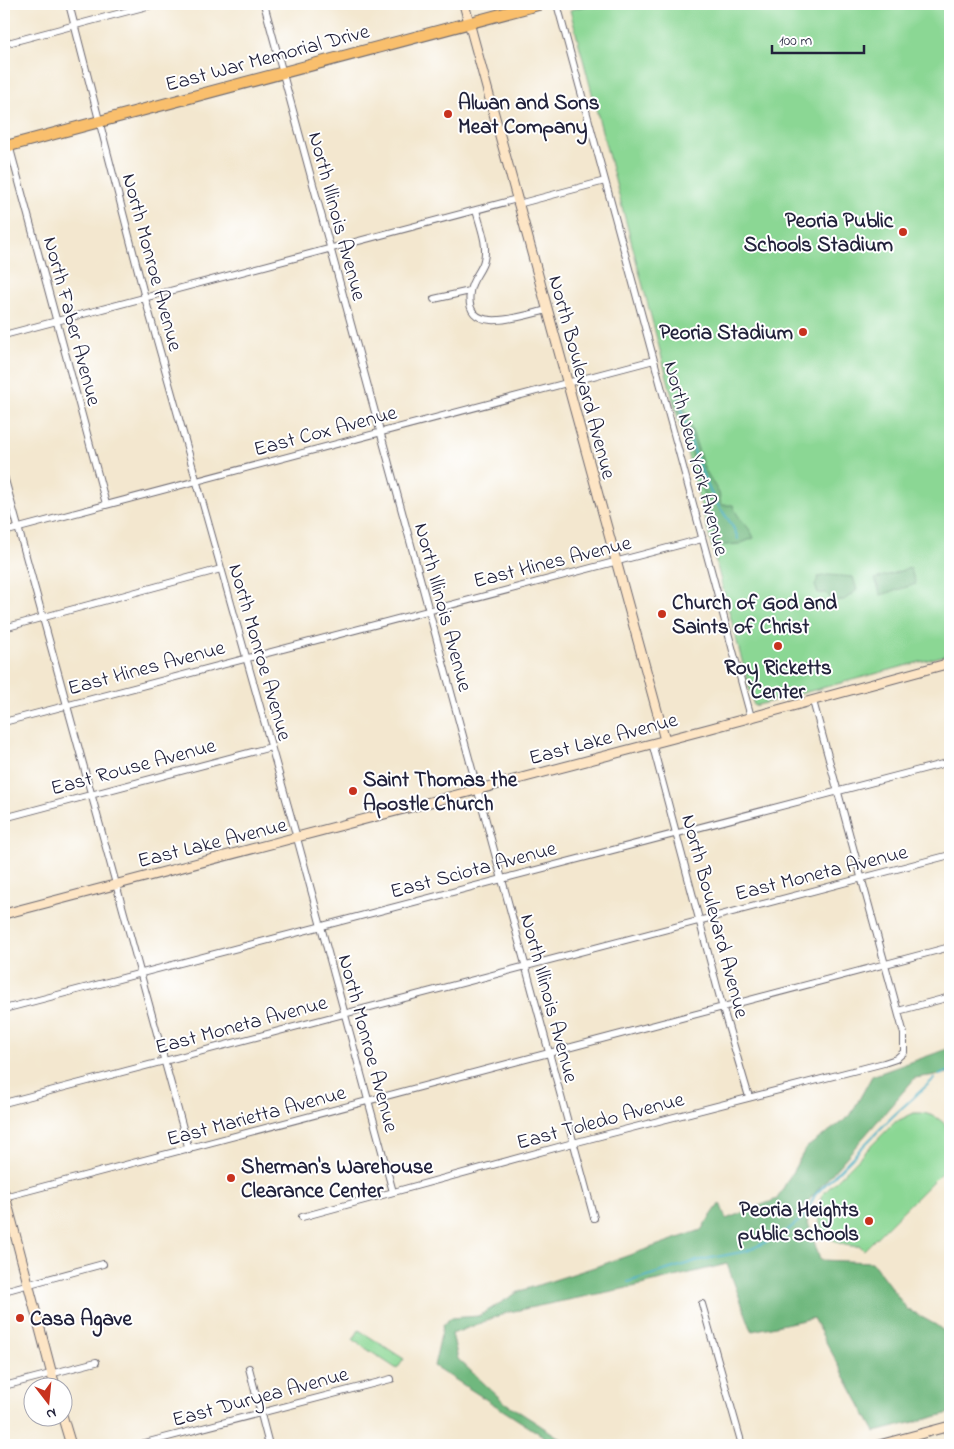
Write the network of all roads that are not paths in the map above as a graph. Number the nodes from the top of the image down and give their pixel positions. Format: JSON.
{"nodes":[{"id":1,"x":68,"y":4,"type":"edge"},
{"id":2,"x":155,"y":4,"type":"edge"},
{"id":3,"x":264,"y":4,"type":"edge"},
{"id":4,"x":464,"y":4,"type":"edge"},
{"id":5,"x":540,"y":4,"type":"edge"},
{"id":6,"x":557,"y":4,"type":"edge"},
{"id":7,"x":468,"y":23,"type":"junction"},
{"id":8,"x":74,"y":25,"type":"junction"},
{"id":9,"x":4,"y":44,"type":"edge"},
{"id":10,"x":283,"y":72,"type":"junction"},
{"id":11,"x":99,"y":121,"type":"junction"},
{"id":12,"x":7,"y":146,"type":"edge"},
{"id":13,"x":605,"y":181,"type":"junction"},
{"id":14,"x":518,"y":202,"type":"junction"},
{"id":15,"x":476,"y":210,"type":"junction"},
{"id":16,"x":330,"y":248,"type":"junction"},
{"id":17,"x":470,"y":291,"type":"junction"},
{"id":18,"x":145,"y":298,"type":"junction"},
{"id":19,"x":434,"y":299,"type":"dead end"},
{"id":20,"x":546,"y":310,"type":"junction"},
{"id":21,"x":56,"y":322,"type":"junction"},
{"id":22,"x":4,"y":335,"type":"edge"},
{"id":23,"x":654,"y":360,"type":"junction"},
{"id":24,"x":567,"y":384,"type":"junction"},
{"id":25,"x":380,"y":432,"type":"junction"},
{"id":26,"x":4,"y":476,"type":"edge"},
{"id":27,"x":197,"y":480,"type":"junction"},
{"id":28,"x":106,"y":504,"type":"junction"},
{"id":29,"x":18,"y":528,"type":"junction"},
{"id":30,"x":4,"y":532,"type":"edge"},
{"id":31,"x":702,"y":539,"type":"junction"},
{"id":32,"x":615,"y":561,"type":"junction"},
{"id":33,"x":221,"y":569,"type":"junction"},
{"id":34,"x":428,"y":610,"type":"junction"},
{"id":35,"x":43,"y":617,"type":"junction"},
{"id":36,"x":4,"y":628,"type":"edge"},
{"id":37,"x":246,"y":658,"type":"junction"},
{"id":38,"x":950,"y":663,"type":"edge"},
{"id":39,"x":813,"y":701,"type":"junction"},
{"id":40,"x":66,"y":705,"type":"junction"},
{"id":41,"x":751,"y":717,"type":"junction"},
{"id":42,"x":4,"y":722,"type":"edge"},
{"id":43,"x":665,"y":740,"type":"junction"},
{"id":44,"x":652,"y":743,"type":"junction"},
{"id":45,"x":271,"y":747,"type":"junction"},
{"id":46,"x":950,"y":762,"type":"edge"},
{"id":47,"x":476,"y":790,"type":"junction"},
{"id":48,"x":837,"y":792,"type":"junction"},
{"id":49,"x":91,"y":794,"type":"junction"},
{"id":50,"x":4,"y":818,"type":"edge"},
{"id":51,"x":675,"y":832,"type":"junction"},
{"id":52,"x":297,"y":838,"type":"junction"},
{"id":53,"x":950,"y":855,"type":"edge"},
{"id":54,"x":501,"y":878,"type":"junction"},
{"id":55,"x":862,"y":878,"type":"junction"},
{"id":56,"x":117,"y":884,"type":"junction"},
{"id":57,"x":4,"y":914,"type":"edge"},
{"id":58,"x":699,"y":920,"type":"junction"},
{"id":59,"x":320,"y":926,"type":"junction"},
{"id":60,"x":950,"y":947,"type":"edge"},
{"id":61,"x":885,"y":965,"type":"junction"},
{"id":62,"x":525,"y":966,"type":"junction"},
{"id":63,"x":141,"y":973,"type":"junction"},
{"id":64,"x":950,"y":997,"type":"edge"},
{"id":65,"x":4,"y":1009,"type":"edge"},
{"id":66,"x":722,"y":1009,"type":"junction"},
{"id":67,"x":898,"y":1011,"type":"junction"},
{"id":68,"x":344,"y":1014,"type":"junction"},
{"id":69,"x":549,"y":1054,"type":"junction"},
{"id":70,"x":165,"y":1060,"type":"junction"},
{"id":71,"x":749,"y":1097,"type":"junction"},
{"id":72,"x":369,"y":1102,"type":"junction"},
{"id":73,"x":4,"y":1103,"type":"edge"},
{"id":74,"x":573,"y":1143,"type":"junction"},
{"id":75,"x":189,"y":1150,"type":"junction"},
{"id":76,"x":394,"y":1192,"type":"junction"},
{"id":77,"x":4,"y":1195,"type":"edge"},
{"id":78,"x":302,"y":1217,"type":"dead end"},
{"id":79,"x":594,"y":1218,"type":"dead end"},
{"id":80,"x":103,"y":1264,"type":"dead end"},
{"id":81,"x":28,"y":1284,"type":"junction"},
{"id":82,"x":4,"y":1290,"type":"edge"},
{"id":83,"x":702,"y":1304,"type":"dead end"},
{"id":84,"x":96,"y":1362,"type":"dead end"},
{"id":85,"x":249,"y":1368,"type":"dead end"},
{"id":86,"x":51,"y":1373,"type":"junction"},
{"id":87,"x":52,"y":1376,"type":"edge"},
{"id":88,"x":391,"y":1379,"type":"dead end"},
{"id":89,"x":4,"y":1386,"type":"edge"},
{"id":90,"x":261,"y":1413,"type":"junction"},
{"id":91,"x":65,"y":1426,"type":"edge"},
{"id":92,"x":950,"y":1426,"type":"edge"},
{"id":93,"x":71,"y":1445,"type":"edge"},
{"id":94,"x":137,"y":1445,"type":"edge"},
{"id":95,"x":269,"y":1445,"type":"edge"},
{"id":96,"x":742,"y":1445,"type":"edge"},
{"id":97,"x":883,"y":1445,"type":"edge"}],
"edges":[{"from":1,"to":8,"type":"street","name":"North Monroe Avenue"},
{"from":2,"to":8,"type":"street"},
{"from":3,"to":10,"type":"street","name":"North Illinois Avenue"},
{"from":4,"to":7,"type":"street","name":"North Boulevard Avenue"},
{"from":5,"to":7,"type":"highway","name":"East War Memorial Drive"},
{"from":6,"to":13,"type":"street","name":"North New York Avenue"},
{"from":7,"to":10,"type":"highway","name":"East War Memorial Drive"},
{"from":7,"to":14,"type":"street","name":"North Boulevard Avenue"},
{"from":8,"to":9,"type":"street"},
{"from":8,"to":11,"type":"street","name":"North Monroe Avenue"},
{"from":10,"to":11,"type":"highway","name":"East War Memorial Drive"},
{"from":10,"to":16,"type":"street","name":"North Illinois Avenue"},
{"from":11,"to":12,"type":"highway","name":"East War Memorial Drive"},
{"from":11,"to":18,"type":"street","name":"North Monroe Avenue"},
{"from":12,"to":21,"type":"street","name":"North Faber Avenue"},
{"from":13,"to":14,"type":"street"},
{"from":13,"to":23,"type":"street","name":"North New York Avenue"},
{"from":14,"to":15,"type":"street"},
{"from":14,"to":20,"type":"street","name":"North Boulevard Avenue"},
{"from":15,"to":16,"type":"street"},
{"from":15,"to":17,"type":"street"},
{"from":16,"to":18,"type":"street"},
{"from":16,"to":25,"type":"street","name":"North Illinois Avenue"},
{"from":17,"to":19,"type":"street"},
{"from":17,"to":20,"type":"street"},
{"from":18,"to":21,"type":"street"},
{"from":18,"to":27,"type":"street","name":"North Monroe Avenue"},
{"from":20,"to":24,"type":"street","name":"North Boulevard Avenue"},
{"from":21,"to":22,"type":"street"},
{"from":21,"to":28,"type":"street","name":"North Faber Avenue"},
{"from":23,"to":24,"type":"street","name":"East Cox Avenue"},
{"from":23,"to":31,"type":"street","name":"North New York Avenue"},
{"from":24,"to":25,"type":"street","name":"East Cox Avenue"},
{"from":24,"to":32,"type":"street","name":"North Boulevard Avenue"},
{"from":25,"to":27,"type":"street","name":"East Cox Avenue"},
{"from":25,"to":34,"type":"street","name":"North Illinois Avenue"},
{"from":26,"to":29,"type":"street"},
{"from":27,"to":28,"type":"street","name":"East Cox Avenue"},
{"from":27,"to":33,"type":"street","name":"North Monroe Avenue"},
{"from":28,"to":29,"type":"street","name":"East Cox Avenue"},
{"from":29,"to":30,"type":"street","name":"East Cox Avenue"},
{"from":29,"to":35,"type":"street"},
{"from":31,"to":32,"type":"street","name":"East Hines Avenue"},
{"from":31,"to":41,"type":"street","name":"North New York Avenue"},
{"from":32,"to":34,"type":"street","name":"East Hines Avenue"},
{"from":32,"to":43,"type":"street","name":"North Boulevard Avenue"},
{"from":33,"to":35,"type":"street"},
{"from":33,"to":37,"type":"street","name":"North Monroe Avenue"},
{"from":34,"to":37,"type":"street","name":"East Hines Avenue"},
{"from":34,"to":47,"type":"street","name":"North Illinois Avenue"},
{"from":35,"to":36,"type":"street"},
{"from":35,"to":40,"type":"street"},
{"from":37,"to":40,"type":"street","name":"East Hines Avenue"},
{"from":37,"to":45,"type":"street","name":"North Monroe Avenue"},
{"from":38,"to":39,"type":"street","name":"East Lake Avenue"},
{"from":39,"to":41,"type":"street","name":"East Lake Avenue"},
{"from":39,"to":48,"type":"street"},
{"from":40,"to":42,"type":"street","name":"East Hines Avenue"},
{"from":40,"to":49,"type":"street"},
{"from":41,"to":43,"type":"street","name":"East Lake Avenue"},
{"from":43,"to":44,"type":"street","name":"East Lake Avenue"},
{"from":44,"to":47,"type":"street","name":"East Lake Avenue"},
{"from":44,"to":51,"type":"street","name":"North Boulevard Avenue"},
{"from":45,"to":49,"type":"street","name":"East Rouse Avenue"},
{"from":45,"to":52,"type":"street","name":"North Monroe Avenue"},
{"from":46,"to":48,"type":"street","name":"East Sciota Avenue"},
{"from":47,"to":52,"type":"street","name":"East Lake Avenue"},
{"from":47,"to":54,"type":"street","name":"North Illinois Avenue"},
{"from":48,"to":51,"type":"street","name":"East Sciota Avenue"},
{"from":48,"to":55,"type":"street"},
{"from":49,"to":50,"type":"street","name":"East Rouse Avenue"},
{"from":49,"to":56,"type":"street"},
{"from":51,"to":54,"type":"street","name":"East Sciota Avenue"},
{"from":51,"to":58,"type":"street","name":"North Boulevard Avenue"},
{"from":52,"to":56,"type":"street","name":"East Lake Avenue"},
{"from":52,"to":59,"type":"street","name":"North Monroe Avenue"},
{"from":53,"to":55,"type":"street","name":"East Moneta Avenue"},
{"from":54,"to":59,"type":"street","name":"East Sciota Avenue"},
{"from":54,"to":62,"type":"street","name":"North Illinois Avenue"},
{"from":55,"to":58,"type":"street","name":"East Moneta Avenue"},
{"from":55,"to":61,"type":"street"},
{"from":56,"to":57,"type":"street","name":"East Lake Avenue"},
{"from":56,"to":63,"type":"street"},
{"from":58,"to":62,"type":"street","name":"East Moneta Avenue"},
{"from":58,"to":66,"type":"street","name":"North Boulevard Avenue"},
{"from":59,"to":63,"type":"street","name":"East Sciota Avenue"},
{"from":59,"to":68,"type":"street","name":"North Monroe Avenue"},
{"from":60,"to":61,"type":"street","name":"East Marietta Avenue"},
{"from":61,"to":66,"type":"street","name":"East Marietta Avenue"},
{"from":61,"to":67,"type":"street"},
{"from":62,"to":68,"type":"street","name":"East Moneta Avenue"},
{"from":62,"to":69,"type":"street","name":"North Illinois Avenue"},
{"from":63,"to":65,"type":"street","name":"East Sciota Avenue"},
{"from":63,"to":70,"type":"street"},
{"from":64,"to":67,"type":"street"},
{"from":66,"to":69,"type":"street","name":"East Marietta Avenue"},
{"from":66,"to":71,"type":"street","name":"North Boulevard Avenue"},
{"from":67,"to":71,"type":"street","name":"East Toledo Avenue"},
{"from":68,"to":70,"type":"street","name":"East Moneta Avenue"},
{"from":68,"to":72,"type":"street","name":"North Monroe Avenue"},
{"from":69,"to":72,"type":"street","name":"East Marietta Avenue"},
{"from":69,"to":74,"type":"street","name":"North Illinois Avenue"},
{"from":70,"to":73,"type":"street","name":"East Moneta Avenue"},
{"from":70,"to":75,"type":"street"},
{"from":71,"to":74,"type":"street","name":"East Toledo Avenue"},
{"from":72,"to":75,"type":"street","name":"East Marietta Avenue"},
{"from":72,"to":76,"type":"street","name":"North Monroe Avenue"},
{"from":74,"to":76,"type":"street","name":"East Toledo Avenue"},
{"from":74,"to":79,"type":"street","name":"North Illinois Avenue"},
{"from":75,"to":77,"type":"street","name":"East Marietta Avenue"},
{"from":76,"to":78,"type":"street","name":"East Toledo Avenue"},
{"from":77,"to":81,"type":"street"},
{"from":80,"to":81,"type":"street"},
{"from":81,"to":82,"type":"street"},
{"from":81,"to":86,"type":"street"},
{"from":83,"to":96,"type":"street"},
{"from":84,"to":86,"type":"street"},
{"from":85,"to":90,"type":"street"},
{"from":86,"to":87,"type":"street"},
{"from":86,"to":89,"type":"street"},
{"from":88,"to":90,"type":"street","name":"East Duryea Avenue"},
{"from":90,"to":94,"type":"street","name":"East Duryea Avenue"},
{"from":90,"to":95,"type":"street"},
{"from":91,"to":93,"type":"street"},
{"from":92,"to":97,"type":"street"}]}
